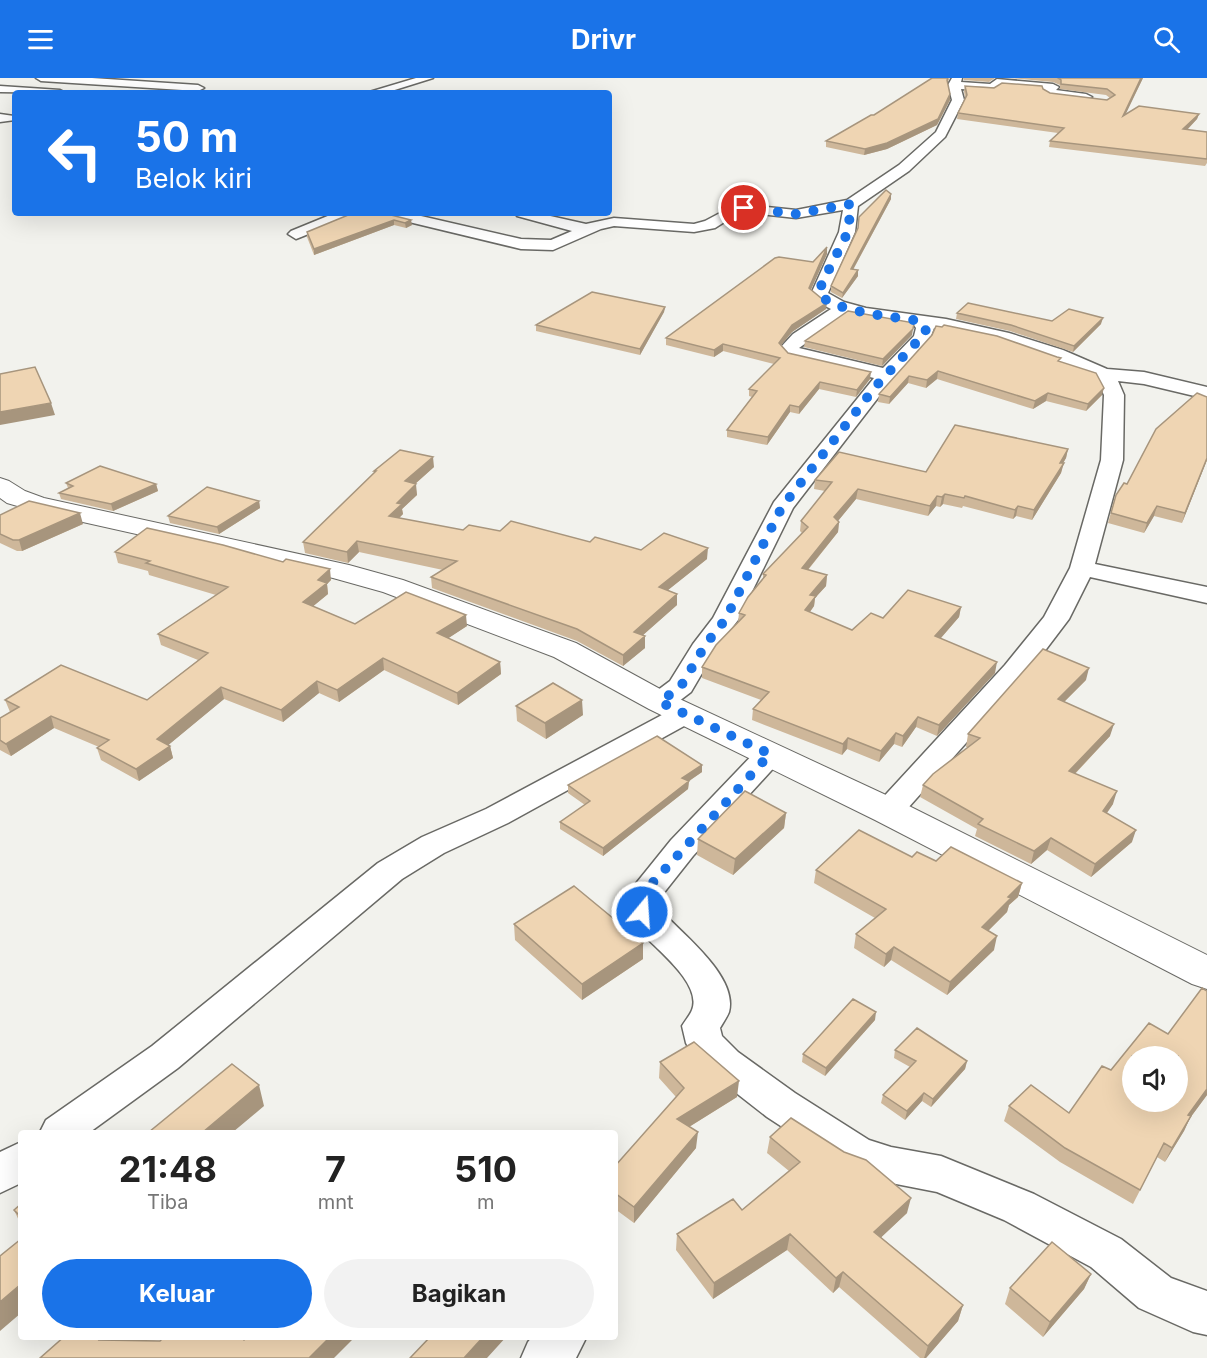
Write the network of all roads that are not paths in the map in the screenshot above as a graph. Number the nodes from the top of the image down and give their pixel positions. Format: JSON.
{"nodes":[{"id":1,"x":41,"y":78,"type":"edge"},
{"id":2,"x":428,"y":78,"type":"edge"},
{"id":3,"x":956,"y":86,"type":"edge"},
{"id":4,"x":198,"y":88,"type":"edge"},
{"id":5,"x":0,"y":89,"type":"edge"},
{"id":6,"x":1051,"y":89,"type":"edge"},
{"id":7,"x":15,"y":90,"type":"edge"},
{"id":8,"x":383,"y":90,"type":"edge"},
{"id":9,"x":1094,"y":98,"type":"edge"},
{"id":10,"x":999,"y":100,"type":"edge"},
{"id":11,"x":851,"y":204,"type":"junction"},
{"id":12,"x":341,"y":216,"type":"edge"},
{"id":13,"x":402,"y":216,"type":"edge"},
{"id":14,"x":532,"y":216,"type":"edge"},
{"id":15,"x":588,"y":229,"type":"junction"},
{"id":16,"x":296,"y":234,"type":"dead end"},
{"id":17,"x":845,"y":307,"type":"junction"},
{"id":18,"x":920,"y":321,"type":"junction"},
{"id":19,"x":1103,"y":374,"type":"junction"},
{"id":20,"x":887,"y":375,"type":"junction"},
{"id":21,"x":1207,"y":393,"type":"edge"},
{"id":22,"x":0,"y":486,"type":"edge"},
{"id":23,"x":1082,"y":568,"type":"junction"},
{"id":24,"x":1207,"y":595,"type":"edge"},
{"id":25,"x":673,"y":708,"type":"junction"},
{"id":26,"x":770,"y":754,"type":"junction"},
{"id":27,"x":888,"y":811,"type":"junction"},
{"id":28,"x":1207,"y":973,"type":"edge"},
{"id":29,"x":63,"y":1130,"type":"edge"},
{"id":30,"x":18,"y":1162,"type":"edge"},
{"id":31,"x":0,"y":1175,"type":"edge"},
{"id":32,"x":1207,"y":1313,"type":"edge"},
{"id":33,"x":154,"y":1340,"type":"edge"},
{"id":34,"x":134,"y":1358,"type":"edge"}],
"edges":[{"from":1,"to":4,"type":"street"},
{"from":2,"to":8,"type":"street"},
{"from":3,"to":6,"type":"street"},
{"from":3,"to":10,"type":"street"},
{"from":3,"to":11,"type":"street"},
{"from":5,"to":7,"type":"street"},
{"from":6,"to":9,"type":"street"},
{"from":11,"to":15,"type":"street"},
{"from":11,"to":17,"type":"street"},
{"from":12,"to":16,"type":"street"},
{"from":13,"to":15,"type":"street"},
{"from":14,"to":15,"type":"street"},
{"from":17,"to":18,"type":"street"},
{"from":17,"to":20,"type":"street"},
{"from":18,"to":19,"type":"street"},
{"from":18,"to":20,"type":"street"},
{"from":19,"to":21,"type":"street"},
{"from":19,"to":23,"type":"street"},
{"from":20,"to":25,"type":"street"},
{"from":22,"to":25,"type":"street"},
{"from":23,"to":24,"type":"street"},
{"from":23,"to":27,"type":"street"},
{"from":25,"to":26,"type":"street"},
{"from":25,"to":29,"type":"street"},
{"from":26,"to":27,"type":"street"},
{"from":26,"to":32,"type":"street"},
{"from":27,"to":28,"type":"street"},
{"from":30,"to":31,"type":"street"},
{"from":33,"to":34,"type":"street"}]}
